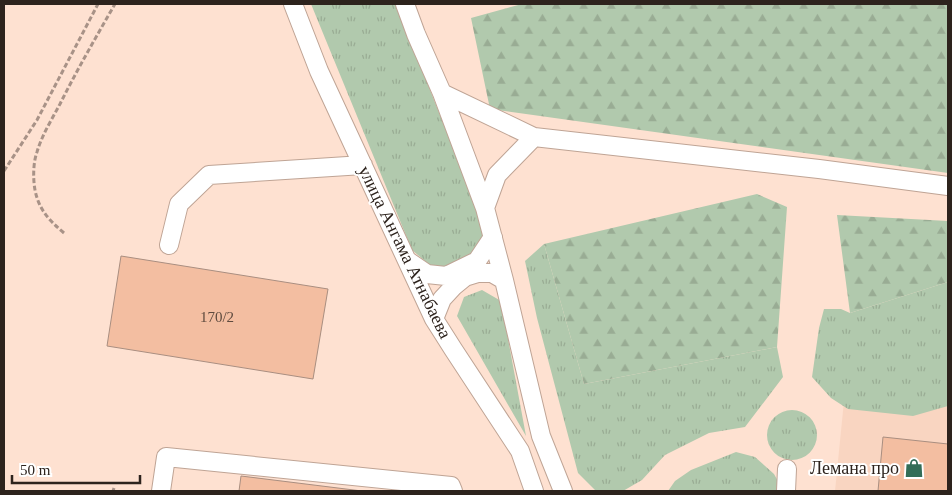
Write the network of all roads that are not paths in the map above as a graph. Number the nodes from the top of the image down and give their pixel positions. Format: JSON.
{"nodes":[{"id":1,"x":293,"y":4,"type":"edge"},
{"id":2,"x":405,"y":4,"type":"edge"},
{"id":3,"x":442,"y":93,"type":"junction"},
{"id":4,"x":534,"y":137,"type":"junction"},
{"id":5,"x":363,"y":165,"type":"junction"},
{"id":6,"x":948,"y":186,"type":"edge"},
{"id":7,"x":485,"y":208,"type":"junction"},
{"id":8,"x":493,"y":237,"type":"junction"},
{"id":9,"x":169,"y":245,"type":"dead end"},
{"id":10,"x":407,"y":260,"type":"junction"},
{"id":11,"x":504,"y":280,"type":"junction"},
{"id":12,"x":434,"y":319,"type":"junction"},
{"id":13,"x":787,"y":469,"type":"dead end"},
{"id":14,"x":161,"y":491,"type":"edge"},
{"id":15,"x":453,"y":491,"type":"edge"},
{"id":16,"x":534,"y":491,"type":"edge"},
{"id":17,"x":563,"y":491,"type":"edge"},
{"id":18,"x":786,"y":491,"type":"edge"}],
"edges":[{"from":1,"to":5,"type":"street","name":"улица Ангама Атнабаева"},
{"from":2,"to":3,"type":"street"},
{"from":3,"to":4,"type":"street"},
{"from":3,"to":7,"type":"street"},
{"from":4,"to":6,"type":"street"},
{"from":4,"to":7,"type":"street"},
{"from":5,"to":9,"type":"street"},
{"from":5,"to":10,"type":"street","name":"улица Ангама Атнабаева"},
{"from":7,"to":8,"type":"street"},
{"from":8,"to":10,"type":"street"},
{"from":8,"to":11,"type":"street"},
{"from":10,"to":12,"type":"street","name":"улица Ангама Атнабаева"},
{"from":11,"to":12,"type":"street"},
{"from":11,"to":17,"type":"street"},
{"from":12,"to":16,"type":"street","name":"улица Ангама Атнабаева"},
{"from":13,"to":18,"type":"street"},
{"from":14,"to":15,"type":"street"}]}
